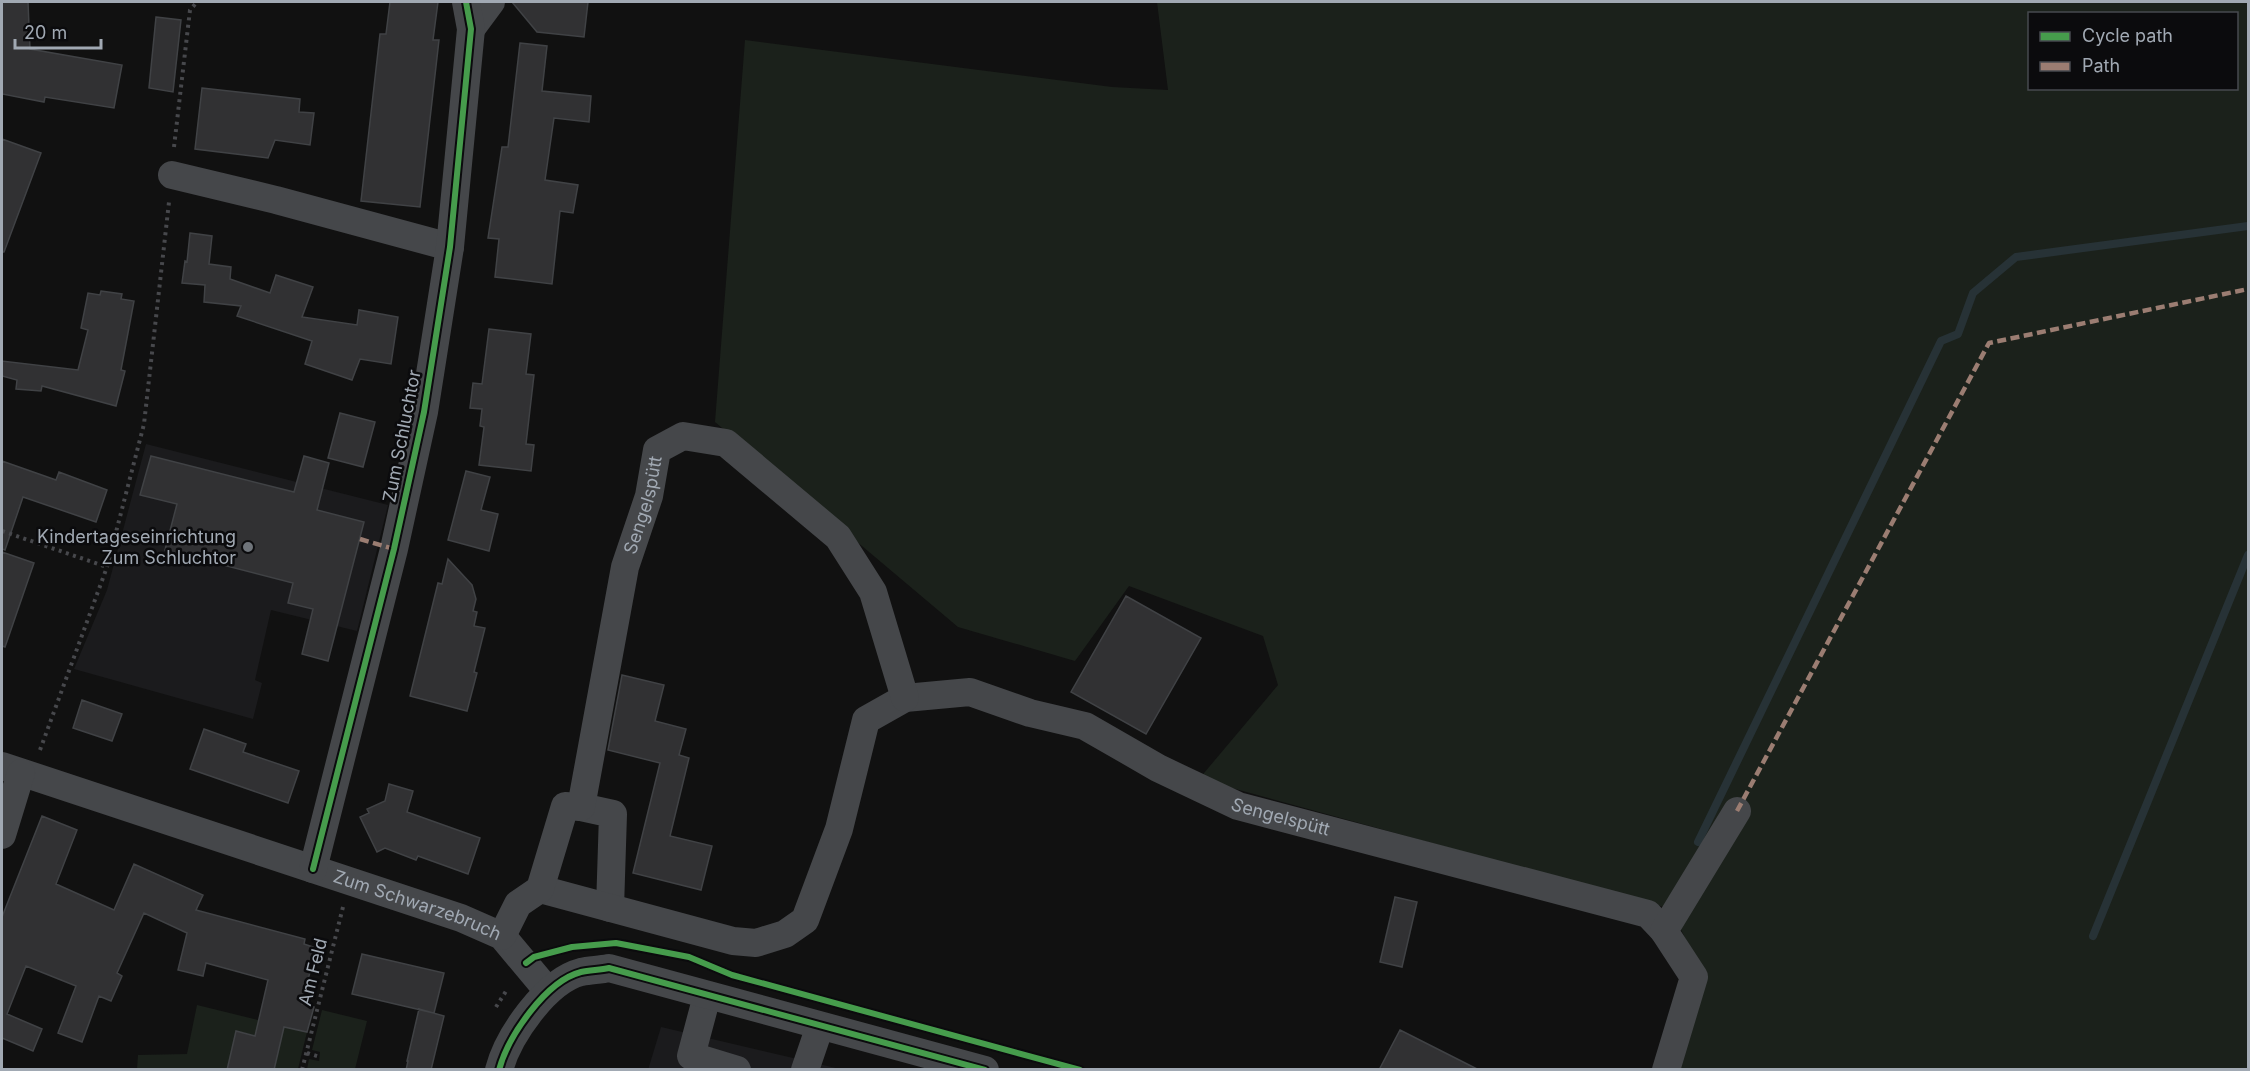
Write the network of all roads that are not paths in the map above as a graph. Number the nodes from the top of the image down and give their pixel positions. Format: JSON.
{"nodes":[{"id":1,"x":466,"y":2,"type":"edge"},
{"id":2,"x":491,"y":2,"type":"edge"},
{"id":3,"x":471,"y":29,"type":"junction"},
{"id":4,"x":172,"y":175,"type":"road end"},
{"id":5,"x":450,"y":247,"type":"junction"},
{"id":6,"x":905,"y":698,"type":"junction"},
{"id":7,"x":18,"y":772,"type":"edge"},
{"id":8,"x":581,"y":807,"type":"junction"},
{"id":9,"x":1737,"y":811,"type":"dead end"},
{"id":10,"x":2,"y":835,"type":"edge"},
{"id":11,"x":313,"y":869,"type":"junction"},
{"id":12,"x":540,"y":889,"type":"junction"},
{"id":13,"x":610,"y":908,"type":"junction"},
{"id":14,"x":1664,"y":931,"type":"junction"},
{"id":15,"x":502,"y":936,"type":"junction"},
{"id":16,"x":548,"y":991,"type":"junction"},
{"id":17,"x":707,"y":996,"type":"junction"},
{"id":18,"x":820,"y":1026,"type":"junction"},
{"id":19,"x":499,"y":1070,"type":"edge"},
{"id":20,"x":737,"y":1070,"type":"edge"},
{"id":21,"x":805,"y":1070,"type":"edge"},
{"id":22,"x":985,"y":1070,"type":"edge"},
{"id":23,"x":1666,"y":1070,"type":"edge"}],
"edges":[{"from":1,"to":3,"type":"street","name":"Zum Schluchtor"},
{"from":2,"to":3,"type":"street"},
{"from":3,"to":5,"type":"street","name":"Zum Schluchtor"},
{"from":4,"to":5,"type":"street"},
{"from":5,"to":11,"type":"street","name":"Zum Schluchtor"},
{"from":6,"to":8,"type":"street","name":"Sengelspütt"},
{"from":6,"to":13,"type":"street","name":"Sengelspütt"},
{"from":6,"to":14,"type":"street","name":"Sengelspütt"},
{"from":7,"to":10,"type":"street"},
{"from":7,"to":11,"type":"street","name":"Zum Schwarzebruch"},
{"from":8,"to":12,"type":"street"},
{"from":8,"to":13,"type":"street"},
{"from":9,"to":14,"type":"street"},
{"from":11,"to":15,"type":"street","name":"Zum Schwarzebruch"},
{"from":12,"to":13,"type":"street","name":"Sengelspütt"},
{"from":12,"to":15,"type":"street"},
{"from":14,"to":23,"type":"street","name":"Sengelspütt"},
{"from":15,"to":16,"type":"street","name":"Zum Schwarzebruch"},
{"from":16,"to":17,"type":"street"},
{"from":16,"to":19,"type":"street"},
{"from":17,"to":18,"type":"street"},
{"from":17,"to":20,"type":"street"},
{"from":18,"to":21,"type":"street"},
{"from":18,"to":22,"type":"street"}]}
